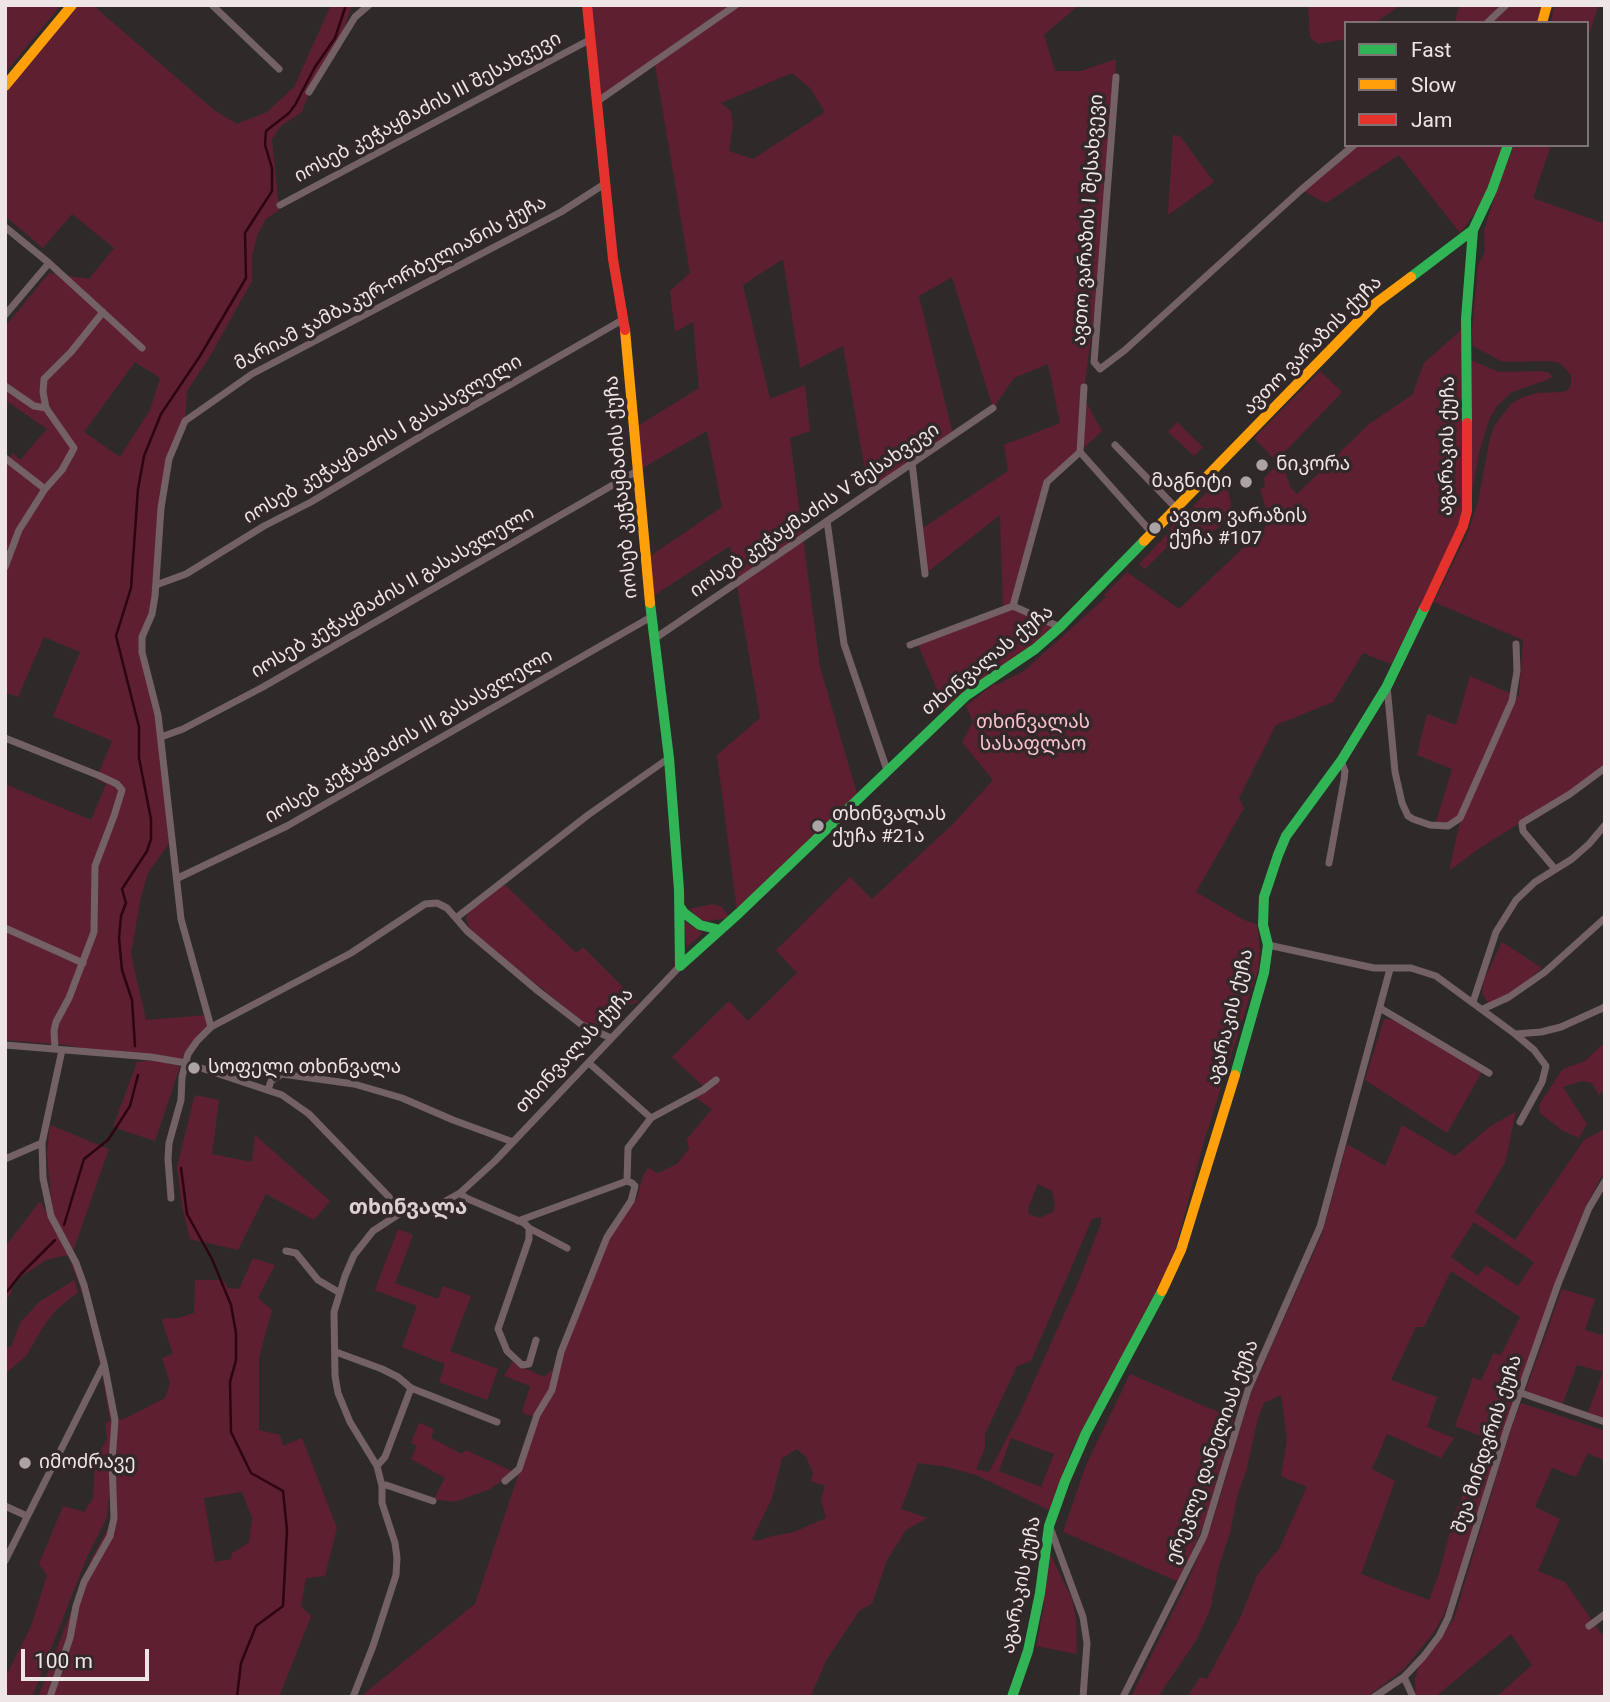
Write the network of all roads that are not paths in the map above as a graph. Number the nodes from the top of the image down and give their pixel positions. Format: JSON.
{"nodes":[{"id":1,"x":72,"y":5,"type":"edge"},
{"id":2,"x":212,"y":5,"type":"edge"},
{"id":3,"x":369,"y":5,"type":"edge"},
{"id":4,"x":587,"y":5,"type":"edge"},
{"id":5,"x":736,"y":5,"type":"edge"},
{"id":6,"x":1506,"y":5,"type":"edge"},
{"id":7,"x":1490,"y":21,"type":"edge"},
{"id":8,"x":591,"y":39,"type":"junction"},
{"id":9,"x":279,"y":69,"type":"dead end"},
{"id":10,"x":1116,"y":77,"type":"dead end"},
{"id":11,"x":5,"y":86,"type":"edge"},
{"id":12,"x":309,"y":92,"type":"dead end"},
{"id":13,"x":598,"y":101,"type":"junction"},
{"id":14,"x":1352,"y":147,"type":"edge"},
{"id":15,"x":1507,"y":147,"type":"edge"},
{"id":16,"x":606,"y":183,"type":"junction"},
{"id":17,"x":281,"y":205,"type":"dead end"},
{"id":18,"x":5,"y":227,"type":"edge"},
{"id":19,"x":1473,"y":230,"type":"junction"},
{"id":20,"x":48,"y":263,"type":"junction"},
{"id":21,"x":103,"y":312,"type":"junction"},
{"id":22,"x":5,"y":315,"type":"edge"},
{"id":23,"x":624,"y":320,"type":"junction"},
{"id":24,"x":142,"y":348,"type":"dead end"},
{"id":25,"x":5,"y":386,"type":"edge"},
{"id":26,"x":1084,"y":387,"type":"dead end"},
{"id":27,"x":46,"y":408,"type":"junction"},
{"id":28,"x":993,"y":408,"type":"dead end"},
{"id":29,"x":1115,"y":445,"type":"dead end"},
{"id":30,"x":1080,"y":452,"type":"junction"},
{"id":31,"x":5,"y":458,"type":"edge"},
{"id":32,"x":912,"y":463,"type":"junction"},
{"id":33,"x":637,"y":471,"type":"junction"},
{"id":34,"x":44,"y":489,"type":"junction"},
{"id":35,"x":1176,"y":508,"type":"junction"},
{"id":36,"x":827,"y":522,"type":"junction"},
{"id":37,"x":1153,"y":534,"type":"junction"},
{"id":38,"x":5,"y":566,"type":"edge"},
{"id":39,"x":925,"y":574,"type":"dead end"},
{"id":40,"x":156,"y":585,"type":"junction"},
{"id":41,"x":1013,"y":606,"type":"junction"},
{"id":42,"x":651,"y":617,"type":"junction"},
{"id":43,"x":1060,"y":628,"type":"junction"},
{"id":44,"x":654,"y":639,"type":"junction"},
{"id":45,"x":1516,"y":644,"type":"dead end"},
{"id":46,"x":910,"y":645,"type":"dead end"},
{"id":47,"x":1387,"y":686,"type":"junction"},
{"id":48,"x":161,"y":737,"type":"junction"},
{"id":49,"x":5,"y":738,"type":"edge"},
{"id":50,"x":669,"y":758,"type":"junction"},
{"id":51,"x":1341,"y":761,"type":"junction"},
{"id":52,"x":1605,"y":768,"type":"edge"},
{"id":53,"x":887,"y":770,"type":"junction"},
{"id":54,"x":1605,"y":825,"type":"edge"},
{"id":55,"x":1329,"y":863,"type":"dead end"},
{"id":56,"x":1555,"y":869,"type":"junction"},
{"id":57,"x":178,"y":878,"type":"junction"},
{"id":58,"x":680,"y":906,"type":"junction"},
{"id":59,"x":456,"y":918,"type":"junction"},
{"id":60,"x":1605,"y":919,"type":"edge"},
{"id":61,"x":5,"y":928,"type":"edge"},
{"id":62,"x":720,"y":930,"type":"junction"},
{"id":63,"x":1268,"y":946,"type":"junction"},
{"id":64,"x":83,"y":963,"type":"junction"},
{"id":65,"x":680,"y":966,"type":"junction"},
{"id":66,"x":1390,"y":970,"type":"junction"},
{"id":67,"x":1473,"y":1002,"type":"junction"},
{"id":68,"x":1605,"y":1007,"type":"edge"},
{"id":69,"x":1380,"y":1008,"type":"junction"},
{"id":70,"x":1483,"y":1009,"type":"junction"},
{"id":71,"x":211,"y":1027,"type":"junction"},
{"id":72,"x":1515,"y":1034,"type":"junction"},
{"id":73,"x":611,"y":1038,"type":"junction"},
{"id":74,"x":6,"y":1046,"type":"edge"},
{"id":75,"x":59,"y":1049,"type":"junction"},
{"id":76,"x":186,"y":1063,"type":"junction"},
{"id":77,"x":589,"y":1063,"type":"junction"},
{"id":78,"x":1489,"y":1073,"type":"dead end"},
{"id":79,"x":716,"y":1080,"type":"dead end"},
{"id":80,"x":268,"y":1090,"type":"junction"},
{"id":81,"x":651,"y":1118,"type":"junction"},
{"id":82,"x":1520,"y":1122,"type":"dead end"},
{"id":83,"x":513,"y":1142,"type":"junction"},
{"id":84,"x":42,"y":1143,"type":"junction"},
{"id":85,"x":5,"y":1159,"type":"edge"},
{"id":86,"x":627,"y":1181,"type":"junction"},
{"id":87,"x":1605,"y":1181,"type":"edge"},
{"id":88,"x":460,"y":1193,"type":"junction"},
{"id":89,"x":171,"y":1198,"type":"dead end"},
{"id":90,"x":399,"y":1214,"type":"junction"},
{"id":91,"x":518,"y":1221,"type":"junction"},
{"id":92,"x":529,"y":1228,"type":"junction"},
{"id":93,"x":567,"y":1248,"type":"dead end"},
{"id":94,"x":286,"y":1251,"type":"dead end"},
{"id":95,"x":340,"y":1293,"type":"junction"},
{"id":96,"x":536,"y":1340,"type":"dead end"},
{"id":97,"x":336,"y":1352,"type":"junction"},
{"id":98,"x":104,"y":1363,"type":"junction"},
{"id":99,"x":411,"y":1388,"type":"junction"},
{"id":100,"x":1521,"y":1393,"type":"junction"},
{"id":101,"x":497,"y":1422,"type":"dead end"},
{"id":102,"x":1605,"y":1422,"type":"edge"},
{"id":103,"x":377,"y":1466,"type":"junction"},
{"id":104,"x":505,"y":1481,"type":"dead end"},
{"id":105,"x":382,"y":1486,"type":"junction"},
{"id":106,"x":433,"y":1501,"type":"dead end"},
{"id":107,"x":5,"y":1506,"type":"edge"},
{"id":108,"x":27,"y":1516,"type":"junction"},
{"id":109,"x":1049,"y":1526,"type":"junction"},
{"id":110,"x":5,"y":1561,"type":"edge"},
{"id":111,"x":1605,"y":1614,"type":"edge"},
{"id":112,"x":1589,"y":1626,"type":"dead end"},
{"id":113,"x":1404,"y":1677,"type":"junction"},
{"id":114,"x":50,"y":1697,"type":"edge"},
{"id":115,"x":354,"y":1697,"type":"edge"},
{"id":116,"x":1012,"y":1697,"type":"edge"},
{"id":117,"x":1083,"y":1697,"type":"edge"},
{"id":118,"x":1123,"y":1697,"type":"edge"},
{"id":119,"x":1374,"y":1697,"type":"edge"},
{"id":120,"x":1413,"y":1697,"type":"edge"}],
"edges":[{"from":1,"to":11,"type":"street"},
{"from":2,"to":9,"type":"street"},
{"from":3,"to":12,"type":"street"},
{"from":4,"to":8,"type":"street","name":"იოსებ კეჭაყმაძის ქუჩა"},
{"from":5,"to":13,"type":"street"},
{"from":6,"to":7,"type":"street"},
{"from":8,"to":13,"type":"street","name":"იოსებ კეჭაყმაძის ქუჩა"},
{"from":8,"to":17,"type":"street","name":"იოსებ კეჭაყმაძის III შესახვევი"},
{"from":10,"to":14,"type":"street","name":"ავთო ვარაზის I შესახვევი"},
{"from":13,"to":16,"type":"street","name":"იოსებ კეჭაყმაძის ქუჩა"},
{"from":15,"to":19,"type":"street","name":"ავთო ვარაზის ქუჩა"},
{"from":16,"to":23,"type":"street","name":"იოსებ კეჭაყმაძის ქუჩა"},
{"from":16,"to":40,"type":"street","name":"მარიამ ჯამბაკურ-ორბელიანის ქუჩა"},
{"from":18,"to":20,"type":"street"},
{"from":19,"to":35,"type":"street","name":"ავთო ვარაზის ქუჩა"},
{"from":19,"to":47,"type":"street","name":"აგარაკის ქუჩა"},
{"from":20,"to":21,"type":"street"},
{"from":20,"to":22,"type":"street"},
{"from":21,"to":24,"type":"street"},
{"from":21,"to":27,"type":"street"},
{"from":23,"to":33,"type":"street","name":"იოსებ კეჭაყმაძის ქუჩა"},
{"from":23,"to":40,"type":"street","name":"იოსებ კეჭაყმაძის I გასასვლელი"},
{"from":25,"to":27,"type":"street"},
{"from":26,"to":30,"type":"street"},
{"from":27,"to":34,"type":"street"},
{"from":28,"to":32,"type":"street","name":"იოსებ კეჭაყმაძის V შესახვევი"},
{"from":29,"to":35,"type":"street"},
{"from":30,"to":37,"type":"street"},
{"from":30,"to":41,"type":"street"},
{"from":31,"to":34,"type":"street"},
{"from":32,"to":36,"type":"street","name":"იოსებ კეჭაყმაძის V შესახვევი"},
{"from":32,"to":39,"type":"street"},
{"from":33,"to":42,"type":"street","name":"იოსებ კეჭაყმაძის ქუჩა"},
{"from":33,"to":48,"type":"street","name":"იოსებ კეჭაყმაძის II გასასვლელი"},
{"from":34,"to":38,"type":"street"},
{"from":35,"to":37,"type":"street","name":"ავთო ვარაზის ქუჩა"},
{"from":36,"to":44,"type":"street","name":"იოსებ კეჭაყმაძის V შესახვევი"},
{"from":36,"to":53,"type":"street"},
{"from":37,"to":43,"type":"street","name":"თხინვალას ქუჩა"},
{"from":40,"to":48,"type":"street","name":"მარიამ ჯამბაკურ-ორბელიანის ქუჩა"},
{"from":41,"to":43,"type":"street"},
{"from":41,"to":46,"type":"street"},
{"from":42,"to":44,"type":"street","name":"იოსებ კეჭაყმაძის ქუჩა"},
{"from":42,"to":57,"type":"street","name":"იოსებ კეჭაყმაძის III გასასვლელი"},
{"from":43,"to":53,"type":"street","name":"თხინვალას ქუჩა"},
{"from":44,"to":50,"type":"street","name":"იოსებ კეჭაყმაძის ქუჩა"},
{"from":45,"to":47,"type":"street"},
{"from":47,"to":51,"type":"street","name":"აგარაკის ქუჩა"},
{"from":48,"to":57,"type":"street","name":"მარიამ ჯამბაკურ-ორბელიანის ქუჩა"},
{"from":49,"to":64,"type":"street"},
{"from":50,"to":58,"type":"street","name":"იოსებ კეჭაყმაძის ქუჩა"},
{"from":50,"to":59,"type":"street"},
{"from":51,"to":55,"type":"street"},
{"from":51,"to":63,"type":"street","name":"აგარაკის ქუჩა"},
{"from":52,"to":56,"type":"street"},
{"from":53,"to":62,"type":"street","name":"თხინვალას ქუჩა"},
{"from":54,"to":56,"type":"street"},
{"from":56,"to":67,"type":"street"},
{"from":57,"to":71,"type":"street","name":"მარიამ ჯამბაკურ-ორბელიანის ქუჩა"},
{"from":58,"to":62,"type":"street"},
{"from":58,"to":65,"type":"street","name":"იოსებ კეჭაყმაძის ქუჩა"},
{"from":59,"to":71,"type":"street"},
{"from":59,"to":73,"type":"street"},
{"from":60,"to":70,"type":"street"},
{"from":61,"to":64,"type":"street"},
{"from":62,"to":65,"type":"street","name":"თხინვალას ქუჩა"},
{"from":63,"to":66,"type":"street"},
{"from":63,"to":109,"type":"street","name":"აგარაკის ქუჩა"},
{"from":64,"to":75,"type":"street"},
{"from":65,"to":73,"type":"street","name":"თხინვალას ქუჩა"},
{"from":66,"to":67,"type":"street"},
{"from":66,"to":69,"type":"street","name":"ერეკლე დანელიას ქუჩა"},
{"from":67,"to":70,"type":"street"},
{"from":68,"to":72,"type":"street"},
{"from":69,"to":78,"type":"street"},
{"from":69,"to":118,"type":"street","name":"ერეკლე დანელიას ქუჩა"},
{"from":70,"to":72,"type":"street"},
{"from":71,"to":76,"type":"street"},
{"from":72,"to":82,"type":"street"},
{"from":73,"to":77,"type":"street","name":"თხინვალას ქუჩა"},
{"from":74,"to":75,"type":"street"},
{"from":75,"to":76,"type":"street"},
{"from":75,"to":84,"type":"street"},
{"from":76,"to":80,"type":"street"},
{"from":76,"to":89,"type":"street"},
{"from":77,"to":81,"type":"street"},
{"from":77,"to":83,"type":"street","name":"თხინვალას ქუჩა"},
{"from":79,"to":81,"type":"street"},
{"from":80,"to":83,"type":"street"},
{"from":80,"to":90,"type":"street"},
{"from":81,"to":86,"type":"street"},
{"from":83,"to":88,"type":"street","name":"თხინვალას ქუჩა"},
{"from":84,"to":85,"type":"street"},
{"from":84,"to":98,"type":"street"},
{"from":86,"to":91,"type":"street"},
{"from":86,"to":104,"type":"street"},
{"from":87,"to":100,"type":"street","name":"შუა მინდვრის ქუჩა"},
{"from":88,"to":90,"type":"street","name":"თხინვალას ქუჩა"},
{"from":88,"to":91,"type":"street"},
{"from":90,"to":95,"type":"street","name":"თხინვალას ქუჩა"},
{"from":91,"to":92,"type":"street"},
{"from":92,"to":93,"type":"street"},
{"from":92,"to":96,"type":"street"},
{"from":94,"to":95,"type":"street"},
{"from":95,"to":97,"type":"street","name":"თხინვალას ქუჩა"},
{"from":97,"to":99,"type":"street"},
{"from":97,"to":103,"type":"street","name":"თხინვალას ქუჩა"},
{"from":98,"to":108,"type":"street"},
{"from":98,"to":114,"type":"street"},
{"from":99,"to":101,"type":"street"},
{"from":99,"to":103,"type":"street"},
{"from":100,"to":102,"type":"street"},
{"from":100,"to":113,"type":"street","name":"შუა მინდვრის ქუჩა"},
{"from":103,"to":105,"type":"street","name":"თხინვალას ქუჩა"},
{"from":105,"to":106,"type":"street"},
{"from":105,"to":115,"type":"street","name":"თხინვალას ქუჩა"},
{"from":107,"to":108,"type":"street"},
{"from":108,"to":110,"type":"street"},
{"from":109,"to":116,"type":"street","name":"აგარაკის ქუჩა"},
{"from":109,"to":117,"type":"street"},
{"from":111,"to":112,"type":"street"},
{"from":113,"to":119,"type":"street","name":"შუა მინდვრის ქუჩა"},
{"from":113,"to":120,"type":"street"}]}
